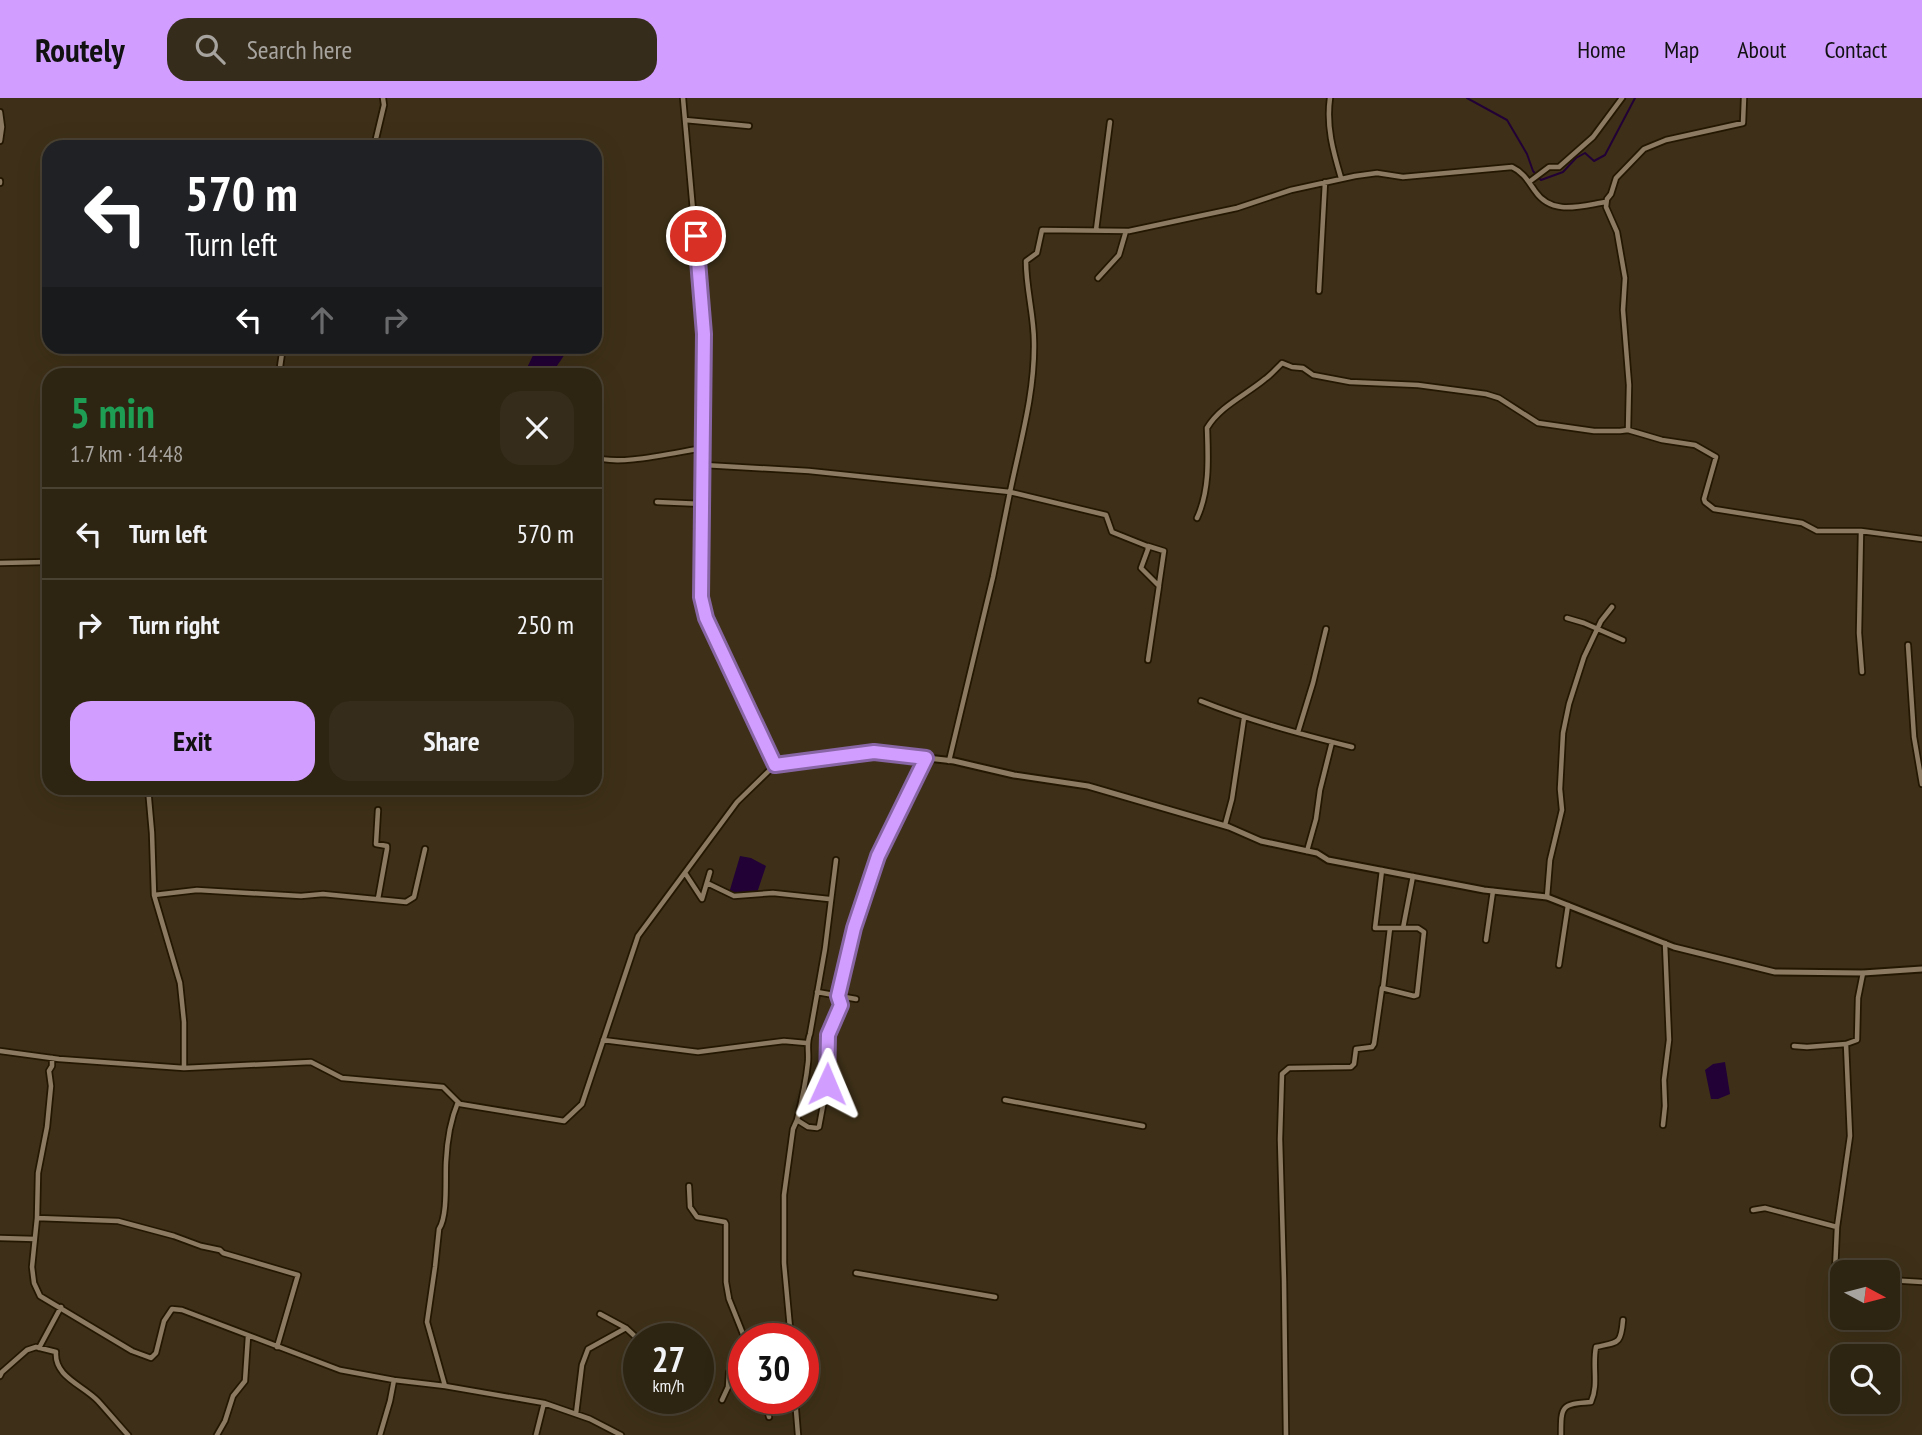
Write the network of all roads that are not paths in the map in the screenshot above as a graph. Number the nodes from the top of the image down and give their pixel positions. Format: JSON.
{"nodes":[{"id":1,"x":383,"y":98,"type":"edge"},
{"id":2,"x":683,"y":98,"type":"edge"},
{"id":3,"x":1330,"y":98,"type":"edge"},
{"id":4,"x":1622,"y":98,"type":"edge"},
{"id":5,"x":1744,"y":98,"type":"edge"},
{"id":6,"x":0,"y":112,"type":"edge"},
{"id":7,"x":685,"y":120,"type":"junction"},
{"id":8,"x":1110,"y":122,"type":"dead end"},
{"id":9,"x":749,"y":125,"type":"dead end"},
{"id":10,"x":376,"y":140,"type":"edge"},
{"id":11,"x":0,"y":141,"type":"edge"},
{"id":12,"x":1341,"y":178,"type":"junction"},
{"id":13,"x":1325,"y":182,"type":"junction"},
{"id":14,"x":1528,"y":182,"type":"junction"},
{"id":15,"x":1606,"y":202,"type":"junction"},
{"id":16,"x":1096,"y":230,"type":"junction"},
{"id":17,"x":1126,"y":231,"type":"junction"},
{"id":18,"x":1098,"y":278,"type":"dead end"},
{"id":19,"x":1319,"y":291,"type":"dead end"},
{"id":20,"x":1628,"y":430,"type":"junction"},
{"id":21,"x":704,"y":448,"type":"junction"},
{"id":22,"x":602,"y":460,"type":"edge"},
{"id":23,"x":704,"y":466,"type":"junction"},
{"id":24,"x":1010,"y":492,"type":"junction"},
{"id":25,"x":657,"y":502,"type":"dead end"},
{"id":26,"x":703,"y":504,"type":"junction"},
{"id":27,"x":1197,"y":518,"type":"dead end"},
{"id":28,"x":1861,"y":531,"type":"junction"},
{"id":29,"x":1922,"y":539,"type":"edge"},
{"id":30,"x":1147,"y":546,"type":"junction"},
{"id":31,"x":42,"y":562,"type":"edge"},
{"id":32,"x":0,"y":563,"type":"edge"},
{"id":33,"x":1158,"y":586,"type":"junction"},
{"id":34,"x":1612,"y":607,"type":"dead end"},
{"id":35,"x":1567,"y":618,"type":"dead end"},
{"id":36,"x":1326,"y":629,"type":"dead end"},
{"id":37,"x":1597,"y":629,"type":"junction"},
{"id":38,"x":1623,"y":640,"type":"dead end"},
{"id":39,"x":1908,"y":645,"type":"dead end"},
{"id":40,"x":1148,"y":660,"type":"dead end"},
{"id":41,"x":1861,"y":672,"type":"dead end"},
{"id":42,"x":1201,"y":701,"type":"dead end"},
{"id":43,"x":1244,"y":718,"type":"junction"},
{"id":44,"x":1298,"y":732,"type":"junction"},
{"id":45,"x":1332,"y":742,"type":"junction"},
{"id":46,"x":1352,"y":747,"type":"dead end"},
{"id":47,"x":926,"y":758,"type":"junction"},
{"id":48,"x":949,"y":761,"type":"junction"},
{"id":49,"x":775,"y":765,"type":"junction"},
{"id":50,"x":1922,"y":784,"type":"edge"},
{"id":51,"x":149,"y":795,"type":"edge"},
{"id":52,"x":378,"y":810,"type":"dead end"},
{"id":53,"x":1225,"y":825,"type":"junction"},
{"id":54,"x":425,"y":849,"type":"dead end"},
{"id":55,"x":1307,"y":851,"type":"junction"},
{"id":56,"x":836,"y":860,"type":"dead end"},
{"id":57,"x":1382,"y":870,"type":"junction"},
{"id":58,"x":710,"y":872,"type":"dead end"},
{"id":59,"x":685,"y":873,"type":"junction"},
{"id":60,"x":1413,"y":876,"type":"junction"},
{"id":61,"x":706,"y":883,"type":"junction"},
{"id":62,"x":1493,"y":891,"type":"junction"},
{"id":63,"x":154,"y":895,"type":"junction"},
{"id":64,"x":1547,"y":897,"type":"junction"},
{"id":65,"x":379,"y":899,"type":"junction"},
{"id":66,"x":830,"y":899,"type":"junction"},
{"id":67,"x":1568,"y":905,"type":"junction"},
{"id":68,"x":1390,"y":928,"type":"junction"},
{"id":69,"x":1403,"y":928,"type":"junction"},
{"id":70,"x":1486,"y":940,"type":"dead end"},
{"id":71,"x":1665,"y":943,"type":"junction"},
{"id":72,"x":1559,"y":965,"type":"dead end"},
{"id":73,"x":1922,"y":969,"type":"edge"},
{"id":74,"x":1863,"y":973,"type":"junction"},
{"id":75,"x":1383,"y":988,"type":"junction"},
{"id":76,"x":817,"y":992,"type":"junction"},
{"id":77,"x":838,"y":996,"type":"junction"},
{"id":78,"x":856,"y":999,"type":"dead end"},
{"id":79,"x":603,"y":1040,"type":"junction"},
{"id":80,"x":806,"y":1043,"type":"junction"},
{"id":81,"x":1846,"y":1044,"type":"junction"},
{"id":82,"x":1794,"y":1046,"type":"dead end"},
{"id":83,"x":0,"y":1051,"type":"edge"},
{"id":84,"x":52,"y":1058,"type":"junction"},
{"id":85,"x":184,"y":1068,"type":"junction"},
{"id":86,"x":1005,"y":1100,"type":"dead end"},
{"id":87,"x":458,"y":1102,"type":"junction"},
{"id":88,"x":796,"y":1119,"type":"junction"},
{"id":89,"x":1662,"y":1125,"type":"dead end"},
{"id":90,"x":1143,"y":1126,"type":"dead end"},
{"id":91,"x":689,"y":1186,"type":"dead end"},
{"id":92,"x":1754,"y":1210,"type":"dead end"},
{"id":93,"x":37,"y":1218,"type":"junction"},
{"id":94,"x":1838,"y":1227,"type":"junction"},
{"id":95,"x":0,"y":1238,"type":"edge"},
{"id":96,"x":35,"y":1239,"type":"junction"},
{"id":97,"x":1836,"y":1260,"type":"edge"},
{"id":98,"x":856,"y":1273,"type":"dead end"},
{"id":99,"x":1900,"y":1281,"type":"edge"},
{"id":100,"x":1922,"y":1282,"type":"edge"},
{"id":101,"x":995,"y":1297,"type":"dead end"},
{"id":102,"x":61,"y":1307,"type":"junction"},
{"id":103,"x":600,"y":1314,"type":"dead end"},
{"id":104,"x":1623,"y":1320,"type":"dead end"},
{"id":105,"x":739,"y":1323,"type":"edge"},
{"id":106,"x":790,"y":1323,"type":"edge"},
{"id":107,"x":623,"y":1326,"type":"edge"},
{"id":108,"x":623,"y":1330,"type":"edge"},
{"id":109,"x":248,"y":1336,"type":"junction"},
{"id":110,"x":277,"y":1347,"type":"junction"},
{"id":111,"x":39,"y":1348,"type":"junction"},
{"id":112,"x":0,"y":1376,"type":"edge"},
{"id":113,"x":394,"y":1380,"type":"junction"},
{"id":114,"x":445,"y":1386,"type":"junction"},
{"id":115,"x":728,"y":1387,"type":"edge"},
{"id":116,"x":722,"y":1400,"type":"dead end"},
{"id":117,"x":544,"y":1403,"type":"junction"},
{"id":118,"x":576,"y":1414,"type":"junction"},
{"id":119,"x":768,"y":1414,"type":"edge"},
{"id":120,"x":796,"y":1414,"type":"edge"},
{"id":121,"x":769,"y":1417,"type":"dead end"},
{"id":122,"x":128,"y":1435,"type":"edge"},
{"id":123,"x":217,"y":1435,"type":"edge"},
{"id":124,"x":380,"y":1435,"type":"edge"},
{"id":125,"x":537,"y":1435,"type":"edge"},
{"id":126,"x":621,"y":1435,"type":"edge"},
{"id":127,"x":798,"y":1435,"type":"edge"},
{"id":128,"x":1286,"y":1435,"type":"edge"},
{"id":129,"x":1561,"y":1435,"type":"edge"}],
"edges":[{"from":1,"to":10,"type":"street"},
{"from":2,"to":7,"type":"street"},
{"from":3,"to":12,"type":"street"},
{"from":4,"to":14,"type":"street"},
{"from":5,"to":15,"type":"street"},
{"from":6,"to":11,"type":"street"},
{"from":7,"to":9,"type":"street"},
{"from":7,"to":21,"type":"street"},
{"from":8,"to":16,"type":"street"},
{"from":12,"to":13,"type":"street"},
{"from":12,"to":14,"type":"street"},
{"from":13,"to":17,"type":"street"},
{"from":13,"to":19,"type":"street"},
{"from":14,"to":15,"type":"street"},
{"from":15,"to":20,"type":"street"},
{"from":16,"to":17,"type":"street"},
{"from":16,"to":24,"type":"street"},
{"from":17,"to":18,"type":"street"},
{"from":20,"to":27,"type":"street"},
{"from":20,"to":28,"type":"street"},
{"from":21,"to":22,"type":"street"},
{"from":21,"to":23,"type":"street"},
{"from":23,"to":24,"type":"street"},
{"from":23,"to":26,"type":"street"},
{"from":24,"to":30,"type":"street"},
{"from":24,"to":48,"type":"street"},
{"from":25,"to":26,"type":"street"},
{"from":26,"to":49,"type":"street"},
{"from":28,"to":29,"type":"street"},
{"from":28,"to":41,"type":"street"},
{"from":30,"to":33,"type":"street"},
{"from":30,"to":33,"type":"street"},
{"from":31,"to":32,"type":"street"},
{"from":33,"to":40,"type":"street"},
{"from":34,"to":37,"type":"street"},
{"from":35,"to":37,"type":"street"},
{"from":36,"to":44,"type":"street"},
{"from":37,"to":38,"type":"street"},
{"from":37,"to":64,"type":"street"},
{"from":39,"to":50,"type":"street"},
{"from":42,"to":43,"type":"street"},
{"from":43,"to":44,"type":"street"},
{"from":43,"to":53,"type":"street"},
{"from":44,"to":45,"type":"street"},
{"from":45,"to":46,"type":"street"},
{"from":45,"to":55,"type":"street"},
{"from":47,"to":48,"type":"street"},
{"from":47,"to":49,"type":"street"},
{"from":47,"to":77,"type":"street"},
{"from":48,"to":53,"type":"street"},
{"from":49,"to":59,"type":"street"},
{"from":51,"to":63,"type":"street"},
{"from":52,"to":65,"type":"street"},
{"from":53,"to":55,"type":"street"},
{"from":54,"to":65,"type":"street"},
{"from":55,"to":57,"type":"street"},
{"from":56,"to":66,"type":"street"},
{"from":57,"to":60,"type":"street"},
{"from":57,"to":68,"type":"street"},
{"from":58,"to":61,"type":"street"},
{"from":59,"to":61,"type":"street"},
{"from":59,"to":79,"type":"street"},
{"from":60,"to":62,"type":"street"},
{"from":60,"to":69,"type":"street"},
{"from":61,"to":66,"type":"street"},
{"from":62,"to":64,"type":"street"},
{"from":62,"to":70,"type":"street"},
{"from":63,"to":65,"type":"street"},
{"from":63,"to":85,"type":"street"},
{"from":64,"to":67,"type":"street"},
{"from":66,"to":76,"type":"street"},
{"from":67,"to":71,"type":"street"},
{"from":67,"to":72,"type":"street"},
{"from":68,"to":69,"type":"street"},
{"from":68,"to":75,"type":"street"},
{"from":69,"to":75,"type":"street"},
{"from":71,"to":74,"type":"street"},
{"from":71,"to":89,"type":"street"},
{"from":73,"to":74,"type":"street"},
{"from":74,"to":81,"type":"street"},
{"from":75,"to":128,"type":"street"},
{"from":76,"to":77,"type":"street"},
{"from":76,"to":80,"type":"street"},
{"from":77,"to":78,"type":"street"},
{"from":77,"to":88,"type":"street"},
{"from":79,"to":80,"type":"street"},
{"from":79,"to":87,"type":"street"},
{"from":80,"to":88,"type":"street"},
{"from":81,"to":82,"type":"street"},
{"from":81,"to":94,"type":"street"},
{"from":83,"to":84,"type":"street"},
{"from":84,"to":85,"type":"street"},
{"from":84,"to":93,"type":"street"},
{"from":85,"to":87,"type":"street"},
{"from":86,"to":90,"type":"street"},
{"from":87,"to":114,"type":"street"},
{"from":88,"to":106,"type":"street"},
{"from":91,"to":105,"type":"street"},
{"from":92,"to":94,"type":"street"},
{"from":93,"to":96,"type":"street"},
{"from":93,"to":110,"type":"street"},
{"from":94,"to":97,"type":"street"},
{"from":95,"to":96,"type":"street"},
{"from":96,"to":102,"type":"street"},
{"from":98,"to":101,"type":"street"},
{"from":99,"to":100,"type":"street"},
{"from":102,"to":109,"type":"street"},
{"from":102,"to":111,"type":"street"},
{"from":103,"to":107,"type":"street"},
{"from":104,"to":129,"type":"street"},
{"from":108,"to":118,"type":"street"},
{"from":109,"to":110,"type":"street"},
{"from":109,"to":123,"type":"street"},
{"from":110,"to":113,"type":"street"},
{"from":111,"to":112,"type":"street"},
{"from":111,"to":122,"type":"street"},
{"from":113,"to":114,"type":"street"},
{"from":113,"to":124,"type":"street"},
{"from":114,"to":117,"type":"street"},
{"from":115,"to":116,"type":"street"},
{"from":117,"to":118,"type":"street"},
{"from":117,"to":125,"type":"street"},
{"from":118,"to":126,"type":"street"},
{"from":119,"to":121,"type":"street"},
{"from":120,"to":127,"type":"street"}]}
